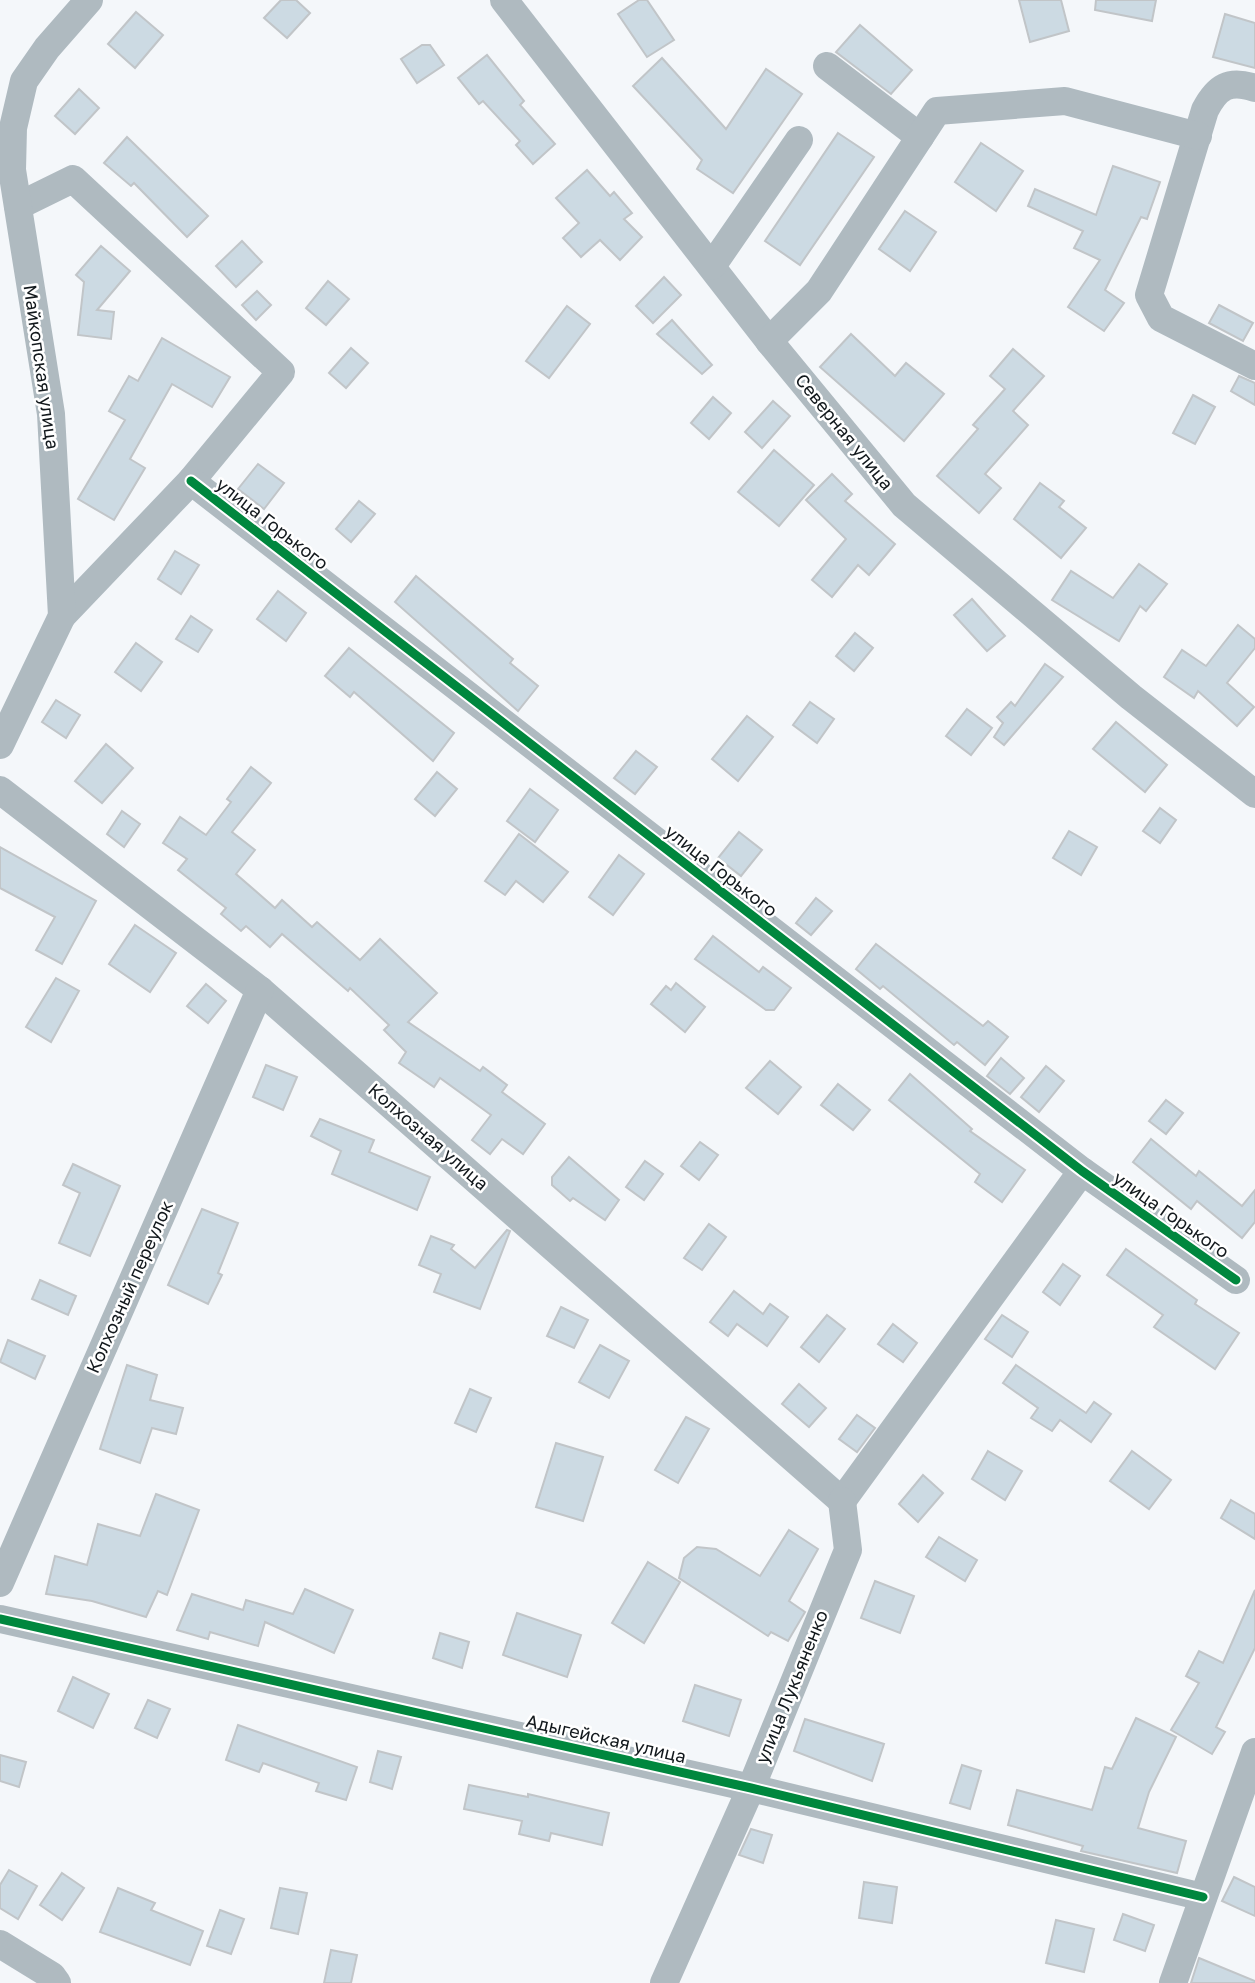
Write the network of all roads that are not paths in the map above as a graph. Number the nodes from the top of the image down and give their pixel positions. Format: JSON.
{"nodes":[{"id":1,"x":89,"y":0,"type":"edge"},
{"id":2,"x":504,"y":0,"type":"edge"},
{"id":3,"x":827,"y":66,"type":"dead end"},
{"id":4,"x":1255,"y":88,"type":"edge"},
{"id":5,"x":1198,"y":135,"type":"junction"},
{"id":6,"x":920,"y":137,"type":"junction"},
{"id":7,"x":799,"y":140,"type":"dead end"},
{"id":8,"x":18,"y":206,"type":"junction"},
{"id":9,"x":712,"y":266,"type":"junction"},
{"id":10,"x":769,"y":341,"type":"junction"},
{"id":11,"x":1255,"y":366,"type":"edge"},
{"id":12,"x":191,"y":481,"type":"junction"},
{"id":13,"x":62,"y":616,"type":"junction"},
{"id":14,"x":0,"y":744,"type":"edge"},
{"id":15,"x":0,"y":790,"type":"edge"},
{"id":16,"x":1255,"y":794,"type":"edge"},
{"id":17,"x":260,"y":990,"type":"junction"},
{"id":18,"x":1082,"y":1171,"type":"junction"},
{"id":19,"x":1236,"y":1280,"type":"dead end"},
{"id":20,"x":842,"y":1501,"type":"junction"},
{"id":21,"x":0,"y":1583,"type":"edge"},
{"id":22,"x":0,"y":1619,"type":"edge"},
{"id":23,"x":1255,"y":1752,"type":"edge"},
{"id":24,"x":751,"y":1787,"type":"junction"},
{"id":25,"x":1203,"y":1897,"type":"junction"},
{"id":26,"x":0,"y":1944,"type":"edge"},
{"id":27,"x":57,"y":1983,"type":"edge"},
{"id":28,"x":664,"y":1983,"type":"edge"},
{"id":29,"x":1173,"y":1983,"type":"edge"}],
"edges":[{"from":1,"to":8,"type":"street","name":"Майкопская улица"},
{"from":2,"to":9,"type":"street","name":"Северная улица"},
{"from":3,"to":6,"type":"street"},
{"from":4,"to":5,"type":"street"},
{"from":5,"to":6,"type":"street"},
{"from":5,"to":11,"type":"street"},
{"from":6,"to":10,"type":"street"},
{"from":7,"to":9,"type":"street"},
{"from":8,"to":12,"type":"street","name":"улица Горького"},
{"from":8,"to":13,"type":"street","name":"Майкопская улица"},
{"from":9,"to":10,"type":"street","name":"Северная улица"},
{"from":10,"to":16,"type":"street","name":"Северная улица"},
{"from":12,"to":13,"type":"street"},
{"from":12,"to":18,"type":"street","name":"улица Горького"},
{"from":13,"to":14,"type":"street","name":"Майкопская улица"},
{"from":15,"to":17,"type":"street","name":"Колхозная улица"},
{"from":17,"to":20,"type":"street","name":"Колхозная улица"},
{"from":17,"to":21,"type":"street","name":"Колхозный переулок"},
{"from":18,"to":19,"type":"street","name":"улица Горького"},
{"from":18,"to":20,"type":"street"},
{"from":20,"to":24,"type":"street","name":"улица Лукьяненко"},
{"from":22,"to":24,"type":"street","name":"Адыгейская улица"},
{"from":23,"to":25,"type":"street"},
{"from":24,"to":25,"type":"street","name":"Адыгейская улица"},
{"from":24,"to":28,"type":"street","name":"улица Лукьяненко"},
{"from":25,"to":29,"type":"street"},
{"from":26,"to":27,"type":"street"}]}
